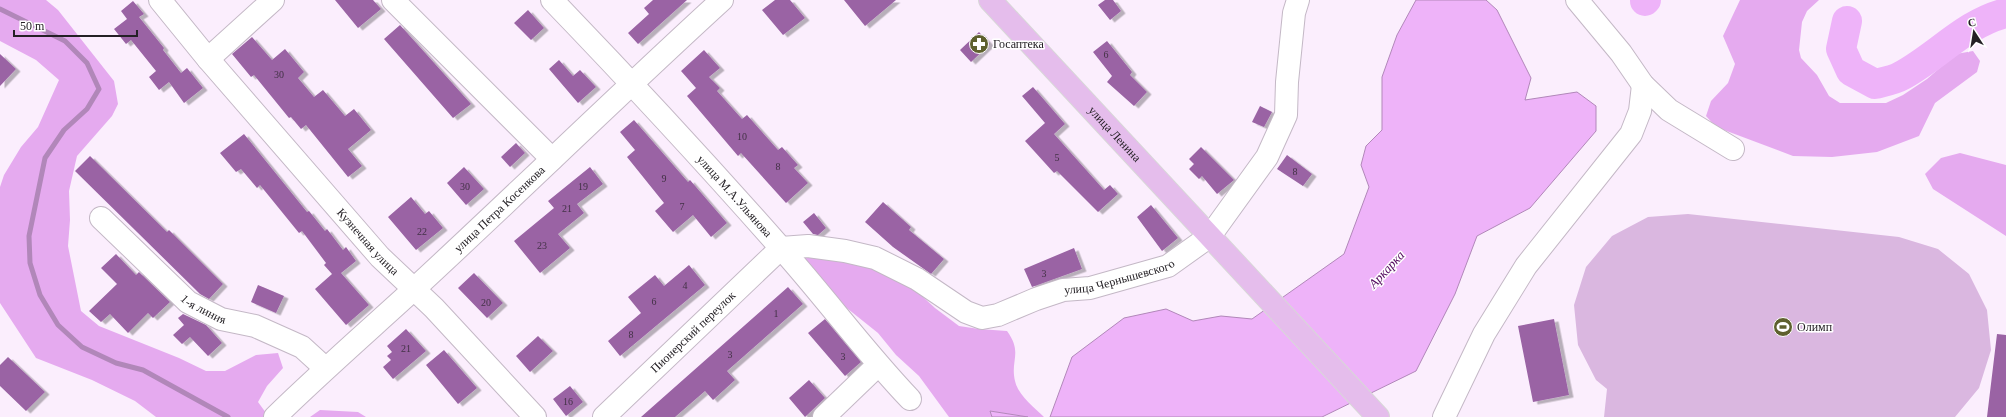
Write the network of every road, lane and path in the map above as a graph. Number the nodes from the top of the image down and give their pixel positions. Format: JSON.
{"nodes":[{"id":1,"x":160,"y":0,"type":"edge"},
{"id":2,"x":273,"y":0,"type":"edge"},
{"id":3,"x":393,"y":0,"type":"edge"},
{"id":4,"x":552,"y":0,"type":"edge"},
{"id":5,"x":722,"y":0,"type":"edge"},
{"id":6,"x":990,"y":0,"type":"edge"},
{"id":7,"x":1298,"y":0,"type":"edge"},
{"id":8,"x":1577,"y":0,"type":"edge"},
{"id":9,"x":208,"y":59,"type":"junction"},
{"id":10,"x":632,"y":83,"type":"junction"},
{"id":11,"x":1643,"y":85,"type":"junction"},
{"id":12,"x":1733,"y":149,"type":"dead end"},
{"id":13,"x":552,"y":159,"type":"junction"},
{"id":14,"x":100,"y":218,"type":"dead end"},
{"id":15,"x":1210,"y":236,"type":"junction"},
{"id":16,"x":781,"y":248,"type":"junction"},
{"id":17,"x":413,"y":290,"type":"junction"},
{"id":18,"x":878,"y":365,"type":"junction"},
{"id":19,"x":325,"y":368,"type":"junction"},
{"id":20,"x":910,"y":399,"type":"dead end"},
{"id":21,"x":275,"y":417,"type":"edge"},
{"id":22,"x":535,"y":417,"type":"edge"},
{"id":23,"x":604,"y":417,"type":"edge"},
{"id":24,"x":824,"y":417,"type":"edge"},
{"id":25,"x":1378,"y":417,"type":"edge"},
{"id":26,"x":1444,"y":417,"type":"edge"}],
"edges":[{"from":1,"to":9,"type":"street","name":"Кузнечная улица"},
{"from":2,"to":9,"type":"street"},
{"from":3,"to":13,"type":"street"},
{"from":4,"to":10,"type":"street","name":"улица М.А.Ульянова"},
{"from":5,"to":10,"type":"street","name":"улица Петра Косенкова"},
{"from":6,"to":15,"type":"main road","name":"улица Ленина"},
{"from":7,"to":15,"type":"street","name":"улица Чернышевского"},
{"from":8,"to":11,"type":"street"},
{"from":9,"to":17,"type":"street","name":"Кузнечная улица"},
{"from":10,"to":13,"type":"street","name":"улица Петра Косенкова"},
{"from":10,"to":16,"type":"street","name":"улица М.А.Ульянова"},
{"from":11,"to":12,"type":"street"},
{"from":11,"to":26,"type":"street"},
{"from":13,"to":17,"type":"street","name":"улица Петра Косенкова"},
{"from":14,"to":19,"type":"street","name":"1-я линия"},
{"from":15,"to":16,"type":"street","name":"улица Чернышевского"},
{"from":15,"to":25,"type":"main road","name":"улица Ленина"},
{"from":16,"to":18,"type":"street","name":"улица М.А.Ульянова"},
{"from":16,"to":23,"type":"street","name":"Пионерский переулок"},
{"from":17,"to":19,"type":"street","name":"улица Петра Косенкова"},
{"from":17,"to":22,"type":"street","name":"Кузнечная улица"},
{"from":18,"to":20,"type":"street","name":"улица М.А.Ульянова"},
{"from":18,"to":24,"type":"street"},
{"from":19,"to":21,"type":"street","name":"улица Петра Косенкова"}]}
